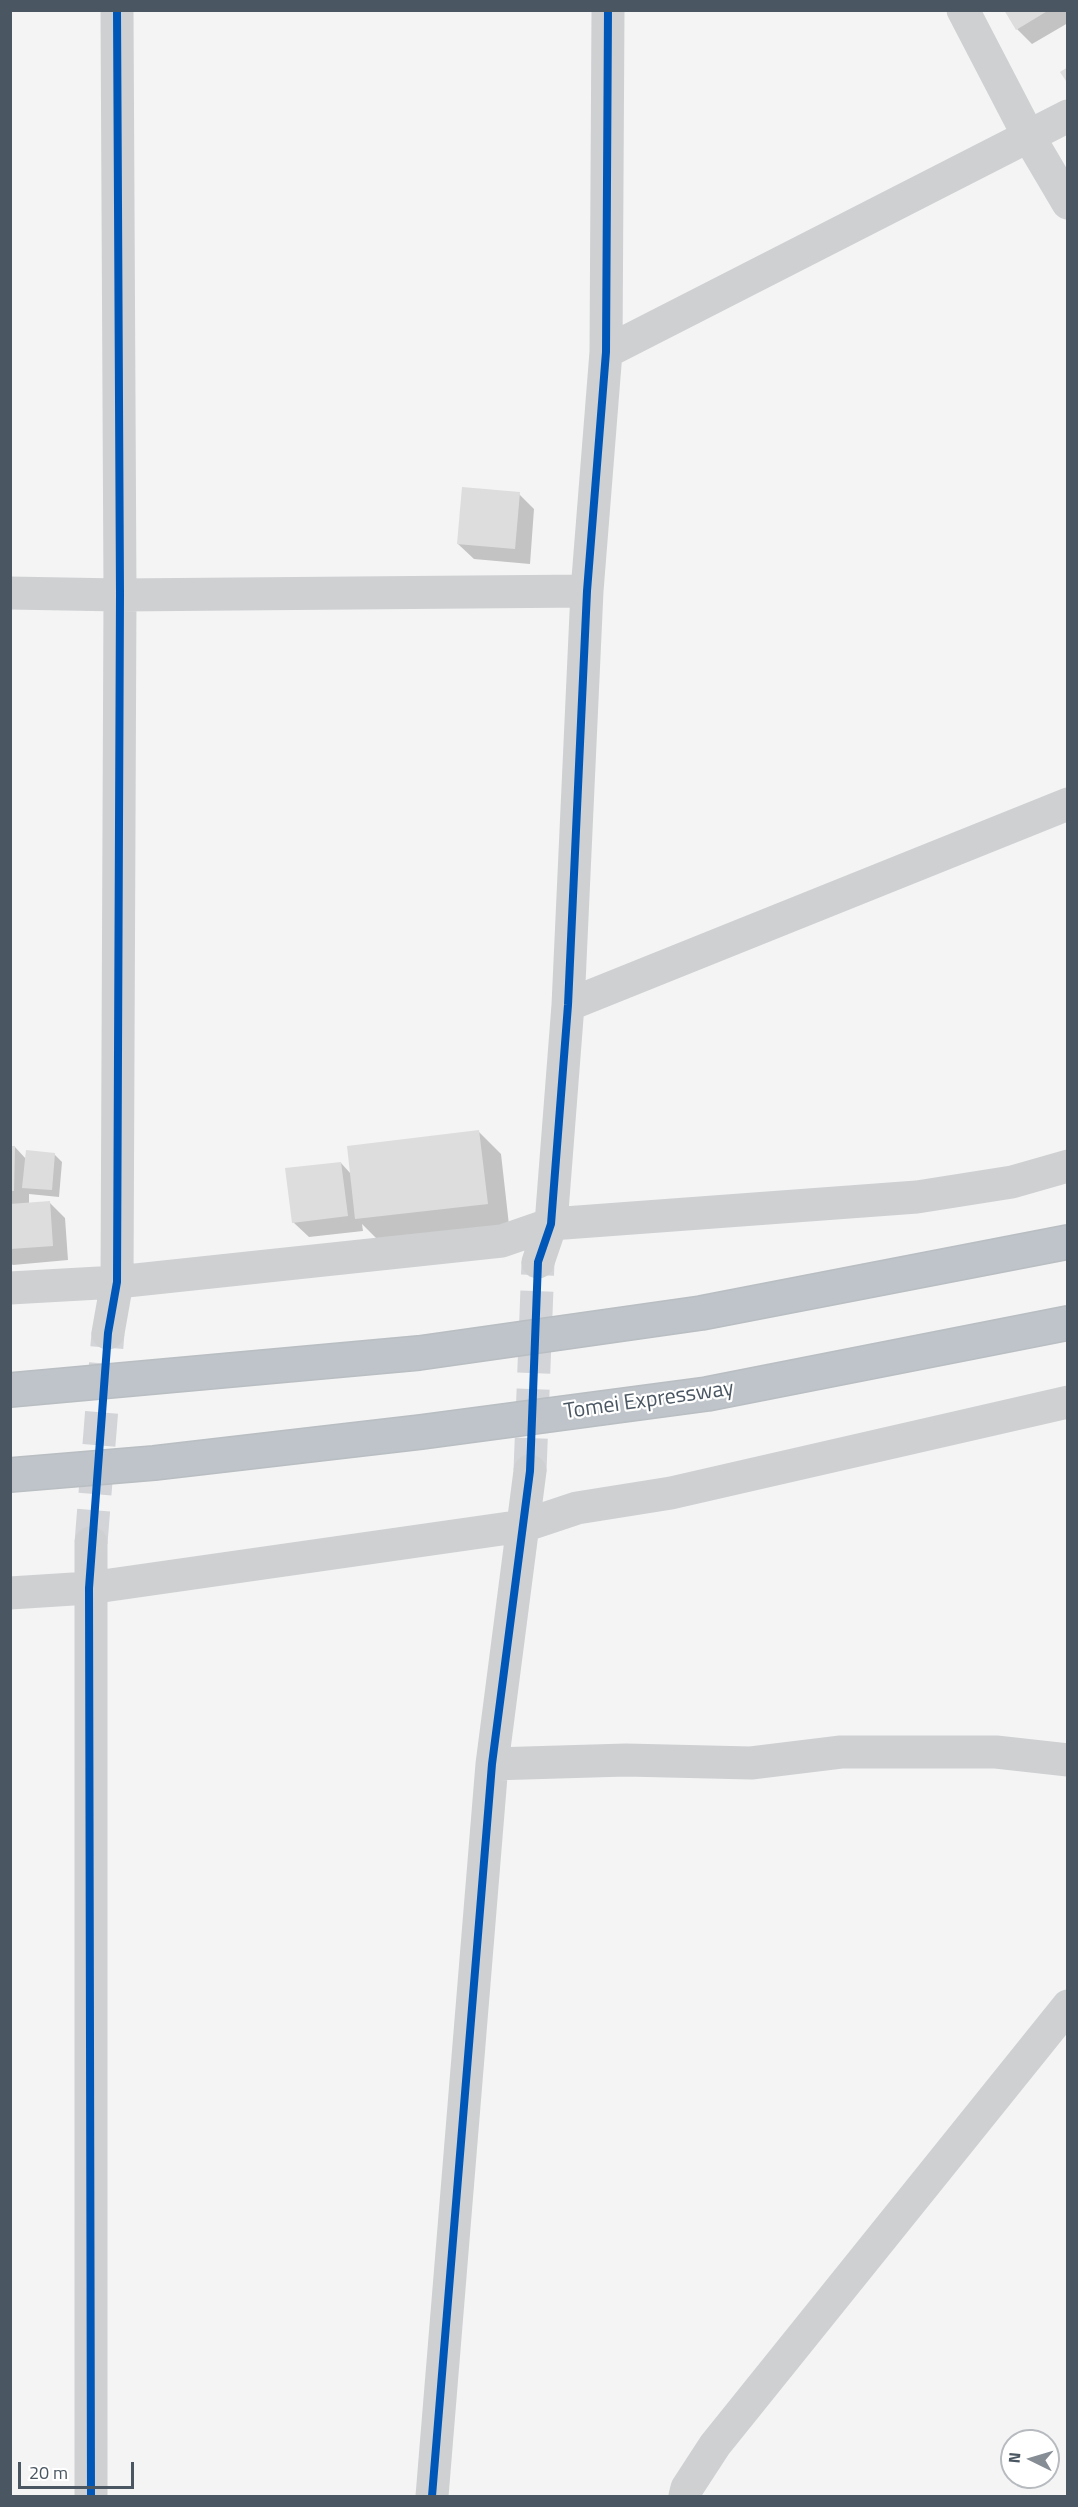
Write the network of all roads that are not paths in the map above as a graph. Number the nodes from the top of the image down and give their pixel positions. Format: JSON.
{"nodes":[{"id":1,"x":117,"y":10,"type":"edge"},
{"id":2,"x":608,"y":10,"type":"edge"},
{"id":3,"x":963,"y":10,"type":"edge"},
{"id":4,"x":1068,"y":116,"type":"edge"},
{"id":5,"x":1029,"y":137,"type":"junction"},
{"id":6,"x":1068,"y":203,"type":"edge"},
{"id":7,"x":606,"y":352,"type":"junction"},
{"id":8,"x":587,"y":591,"type":"junction"},
{"id":9,"x":10,"y":593,"type":"edge"},
{"id":10,"x":120,"y":595,"type":"junction"},
{"id":11,"x":1068,"y":804,"type":"edge"},
{"id":12,"x":568,"y":1005,"type":"junction"},
{"id":13,"x":1068,"y":1166,"type":"edge"},
{"id":14,"x":551,"y":1224,"type":"junction"},
{"id":15,"x":1068,"y":1242,"type":"edge"},
{"id":16,"x":538,"y":1262,"type":"tunnel mouth"},
{"id":17,"x":117,"y":1282,"type":"junction"},
{"id":18,"x":10,"y":1288,"type":"edge"},
{"id":19,"x":1068,"y":1323,"type":"edge"},
{"id":20,"x":108,"y":1333,"type":"tunnel mouth"},
{"id":21,"x":10,"y":1390,"type":"edge"},
{"id":22,"x":1068,"y":1402,"type":"edge"},
{"id":23,"x":530,"y":1471,"type":"tunnel mouth"},
{"id":24,"x":10,"y":1474,"type":"edge"},
{"id":25,"x":523,"y":1526,"type":"junction"},
{"id":26,"x":91,"y":1543,"type":"tunnel mouth"},
{"id":27,"x":88,"y":1588,"type":"junction"},
{"id":28,"x":10,"y":1593,"type":"edge"},
{"id":29,"x":1068,"y":1760,"type":"edge"},
{"id":30,"x":492,"y":1764,"type":"junction"},
{"id":31,"x":1068,"y":2006,"type":"edge"},
{"id":32,"x":91,"y":2496,"type":"edge"},
{"id":33,"x":432,"y":2496,"type":"edge"},
{"id":34,"x":686,"y":2496,"type":"edge"}],
"edges":[{"from":1,"to":10,"type":"street"},
{"from":2,"to":7,"type":"street"},
{"from":3,"to":5,"type":"street"},
{"from":4,"to":5,"type":"street"},
{"from":5,"to":6,"type":"street"},
{"from":5,"to":7,"type":"street"},
{"from":7,"to":8,"type":"street"},
{"from":8,"to":10,"type":"street"},
{"from":8,"to":12,"type":"street"},
{"from":9,"to":10,"type":"street"},
{"from":10,"to":17,"type":"street"},
{"from":11,"to":12,"type":"street"},
{"from":12,"to":14,"type":"street"},
{"from":13,"to":14,"type":"street"},
{"from":14,"to":16,"type":"street"},
{"from":14,"to":17,"type":"street"},
{"from":15,"to":21,"type":"highway"},
{"from":17,"to":18,"type":"street"},
{"from":17,"to":20,"type":"street"},
{"from":19,"to":24,"type":"highway","name":"Tomei Expressway"},
{"from":22,"to":25,"type":"street"},
{"from":23,"to":25,"type":"street"},
{"from":25,"to":27,"type":"street"},
{"from":25,"to":30,"type":"street"},
{"from":26,"to":27,"type":"street"},
{"from":27,"to":28,"type":"street"},
{"from":27,"to":32,"type":"street"},
{"from":29,"to":30,"type":"street"},
{"from":30,"to":33,"type":"street"},
{"from":31,"to":34,"type":"street"}]}
